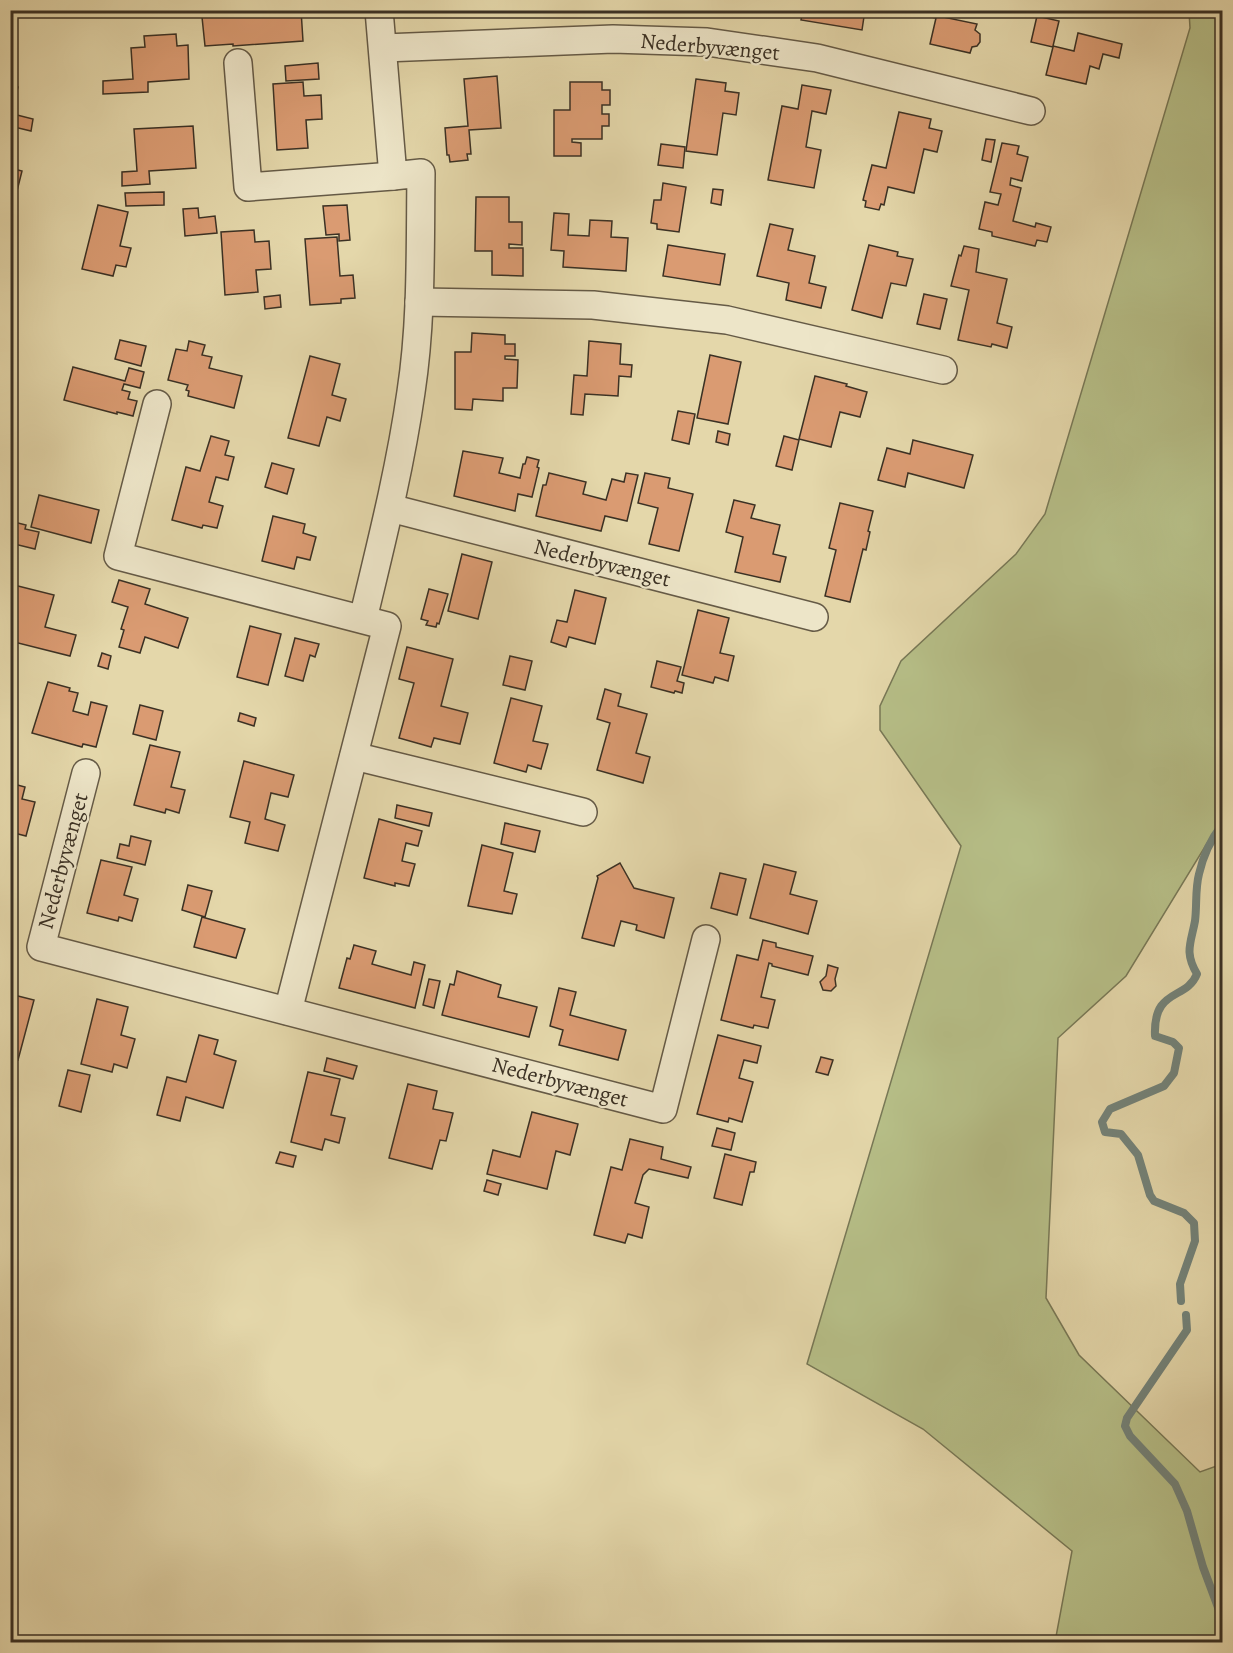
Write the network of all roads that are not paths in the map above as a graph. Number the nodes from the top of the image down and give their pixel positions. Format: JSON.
{"nodes":[{"id":1,"x":379,"y":10,"type":"edge"},
{"id":2,"x":384,"y":48,"type":"junction"},
{"id":3,"x":238,"y":63,"type":"dead end"},
{"id":4,"x":1030,"y":111,"type":"dead end"},
{"id":5,"x":393,"y":176,"type":"junction"},
{"id":6,"x":419,"y":302,"type":"junction"},
{"id":7,"x":943,"y":370,"type":"dead end"},
{"id":8,"x":157,"y":404,"type":"dead end"},
{"id":9,"x":390,"y":508,"type":"junction"},
{"id":10,"x":814,"y":617,"type":"dead end"},
{"id":11,"x":363,"y":619,"type":"junction"},
{"id":12,"x":354,"y":756,"type":"junction"},
{"id":13,"x":86,"y":773,"type":"dead end"},
{"id":14,"x":583,"y":812,"type":"dead end"},
{"id":15,"x":706,"y":939,"type":"dead end"},
{"id":16,"x":288,"y":1011,"type":"junction"}],
"edges":[{"from":1,"to":2,"type":"street"},
{"from":2,"to":4,"type":"street","name":"Nederbyvænget"},
{"from":2,"to":5,"type":"street"},
{"from":3,"to":5,"type":"street"},
{"from":5,"to":6,"type":"street"},
{"from":6,"to":7,"type":"street"},
{"from":6,"to":9,"type":"street"},
{"from":8,"to":11,"type":"street"},
{"from":9,"to":10,"type":"street","name":"Nederbyvænget"},
{"from":9,"to":11,"type":"street"},
{"from":11,"to":12,"type":"street"},
{"from":12,"to":14,"type":"street"},
{"from":12,"to":16,"type":"street"},
{"from":13,"to":16,"type":"street","name":"Nederbyvænget"},
{"from":15,"to":16,"type":"street","name":"Nederbyvænget"}]}
